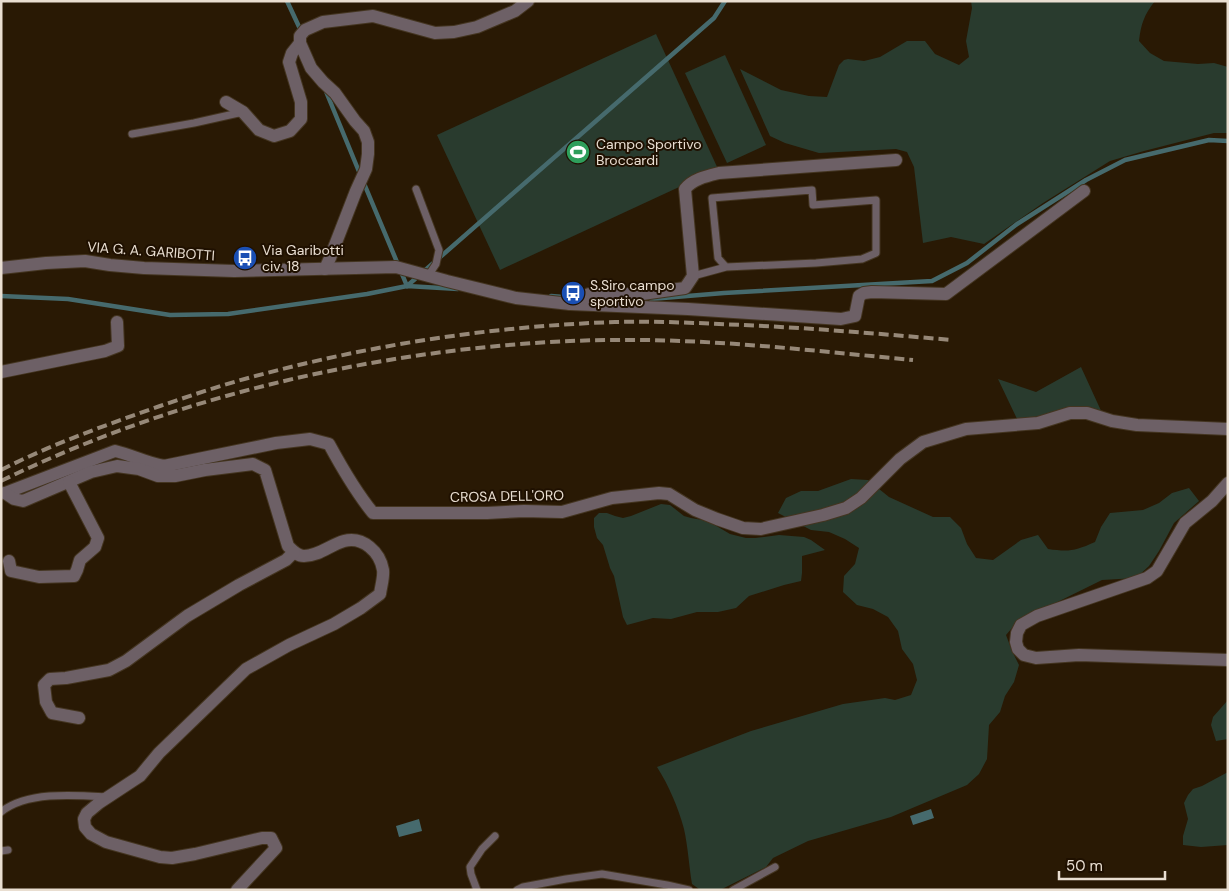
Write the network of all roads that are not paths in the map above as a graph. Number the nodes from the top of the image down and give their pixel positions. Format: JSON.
{"nodes":[{"id":1,"x":528,"y":1,"type":"edge"},
{"id":2,"x":300,"y":43,"type":"junction"},
{"id":3,"x":226,"y":102,"type":"dead end"},
{"id":4,"x":243,"y":112,"type":"junction"},
{"id":5,"x":132,"y":134,"type":"dead end"},
{"id":6,"x":896,"y":160,"type":"dead end"},
{"id":7,"x":416,"y":189,"type":"dead end"},
{"id":8,"x":1084,"y":191,"type":"dead end"},
{"id":9,"x":726,"y":267,"type":"junction"},
{"id":10,"x":1,"y":268,"type":"edge"},
{"id":11,"x":325,"y":268,"type":"junction"},
{"id":12,"x":428,"y":276,"type":"junction"},
{"id":13,"x":693,"y":276,"type":"junction"},
{"id":14,"x":570,"y":304,"type":"junction"},
{"id":15,"x":117,"y":322,"type":"dead end"},
{"id":16,"x":1,"y":372,"type":"edge"},
{"id":17,"x":1228,"y":430,"type":"edge"},
{"id":18,"x":69,"y":482,"type":"junction"},
{"id":19,"x":1228,"y":483,"type":"edge"},
{"id":20,"x":294,"y":552,"type":"junction"},
{"id":21,"x":9,"y":561,"type":"dead end"},
{"id":22,"x":1228,"y":660,"type":"edge"},
{"id":23,"x":79,"y":718,"type":"dead end"},
{"id":24,"x":110,"y":797,"type":"junction"},
{"id":25,"x":1,"y":812,"type":"edge"},
{"id":26,"x":494,"y":836,"type":"dead end"},
{"id":27,"x":775,"y":867,"type":"dead end"},
{"id":28,"x":237,"y":890,"type":"edge"},
{"id":29,"x":477,"y":890,"type":"edge"},
{"id":30,"x":517,"y":890,"type":"edge"},
{"id":31,"x":689,"y":890,"type":"edge"},
{"id":32,"x":732,"y":890,"type":"edge"}],
"edges":[{"from":1,"to":2,"type":"street"},
{"from":2,"to":4,"type":"street"},
{"from":2,"to":11,"type":"street"},
{"from":3,"to":4,"type":"street"},
{"from":4,"to":5,"type":"lane"},
{"from":6,"to":13,"type":"street"},
{"from":7,"to":12,"type":"lane"},
{"from":8,"to":14,"type":"street","name":"VIA G. A. GARIBOTTI"},
{"from":9,"to":9,"type":"lane"},
{"from":9,"to":13,"type":"lane"},
{"from":10,"to":11,"type":"street","name":"VIA G. A. GARIBOTTI"},
{"from":11,"to":12,"type":"street","name":"VIA G. A. GARIBOTTI"},
{"from":12,"to":14,"type":"street","name":"VIA G. A. GARIBOTTI"},
{"from":13,"to":14,"type":"street"},
{"from":15,"to":16,"type":"street"},
{"from":17,"to":18,"type":"street","name":"CROSA DELL'ORO"},
{"from":18,"to":20,"type":"street"},
{"from":18,"to":21,"type":"street"},
{"from":19,"to":22,"type":"street"},
{"from":20,"to":23,"type":"street"},
{"from":20,"to":24,"type":"street"},
{"from":24,"to":25,"type":"lane"},
{"from":24,"to":28,"type":"street"},
{"from":26,"to":29,"type":"lane"},
{"from":27,"to":32,"type":"lane"},
{"from":30,"to":31,"type":"lane"}]}
